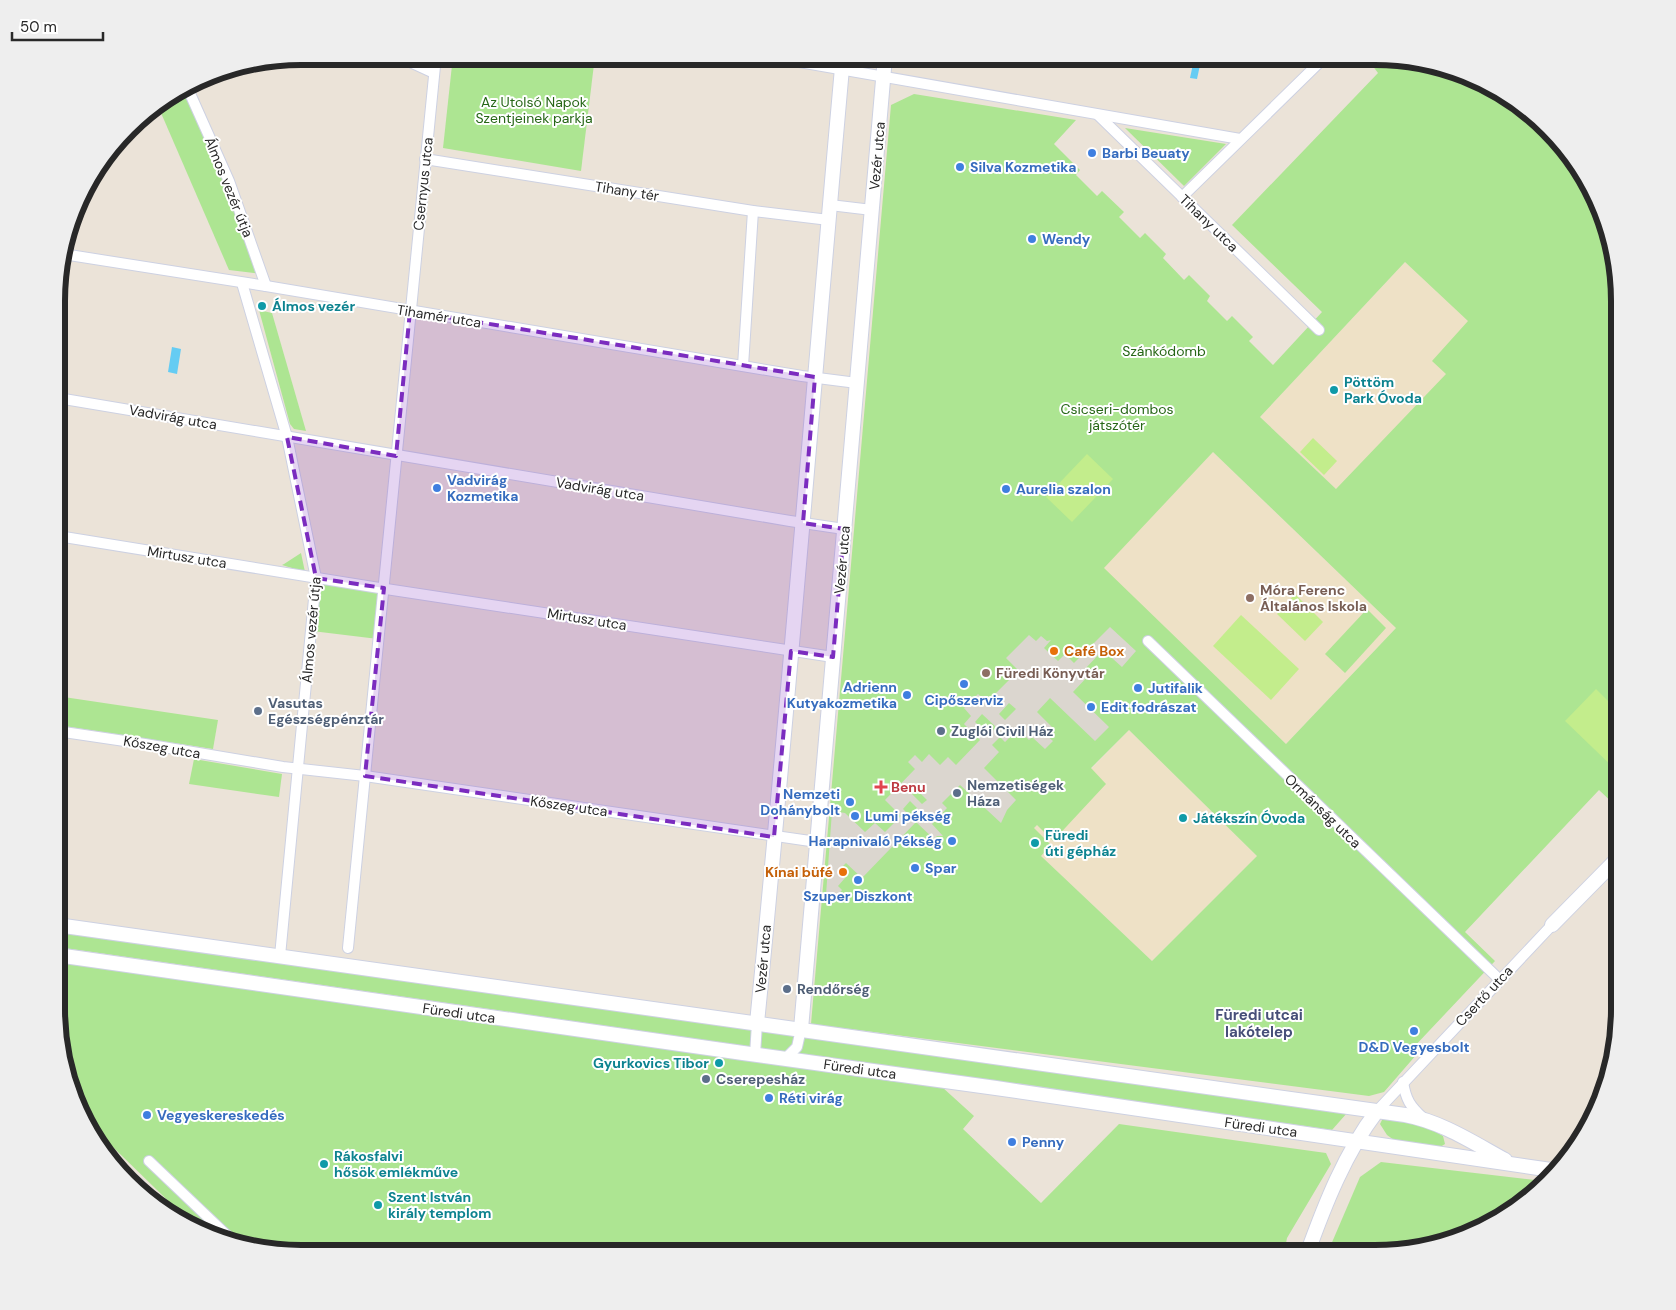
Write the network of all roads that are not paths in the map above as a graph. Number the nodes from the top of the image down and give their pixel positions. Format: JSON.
{"nodes":[{"id":1,"x":416,"y":65,"type":"edge"},
{"id":2,"x":435,"y":65,"type":"edge"},
{"id":3,"x":838,"y":65,"type":"edge"},
{"id":4,"x":885,"y":65,"type":"edge"},
{"id":5,"x":1317,"y":65,"type":"edge"},
{"id":6,"x":434,"y":74,"type":"junction"},
{"id":7,"x":884,"y":77,"type":"junction"},
{"id":8,"x":190,"y":93,"type":"edge"},
{"id":9,"x":1098,"y":115,"type":"junction"},
{"id":10,"x":1240,"y":139,"type":"junction"},
{"id":11,"x":425,"y":158,"type":"junction"},
{"id":12,"x":1182,"y":197,"type":"junction"},
{"id":13,"x":830,"y":205,"type":"junction"},
{"id":14,"x":872,"y":210,"type":"junction"},
{"id":15,"x":753,"y":211,"type":"junction"},
{"id":16,"x":829,"y":220,"type":"junction"},
{"id":17,"x":70,"y":255,"type":"edge"},
{"id":18,"x":242,"y":282,"type":"junction"},
{"id":19,"x":266,"y":286,"type":"junction"},
{"id":20,"x":410,"y":311,"type":"junction"},
{"id":21,"x":1320,"y":330,"type":"dead end"},
{"id":22,"x":743,"y":366,"type":"junction"},
{"id":23,"x":815,"y":377,"type":"junction"},
{"id":24,"x":857,"y":383,"type":"junction"},
{"id":25,"x":65,"y":399,"type":"edge"},
{"id":26,"x":287,"y":437,"type":"junction"},
{"id":27,"x":396,"y":456,"type":"junction"},
{"id":28,"x":804,"y":524,"type":"junction"},
{"id":29,"x":844,"y":529,"type":"junction"},
{"id":30,"x":65,"y":537,"type":"edge"},
{"id":31,"x":316,"y":578,"type":"junction"},
{"id":32,"x":384,"y":588,"type":"junction"},
{"id":33,"x":1148,"y":641,"type":"dead end"},
{"id":34,"x":791,"y":651,"type":"junction"},
{"id":35,"x":833,"y":657,"type":"junction"},
{"id":36,"x":65,"y":732,"type":"edge"},
{"id":37,"x":297,"y":768,"type":"junction"},
{"id":38,"x":365,"y":776,"type":"junction"},
{"id":39,"x":774,"y":837,"type":"junction"},
{"id":40,"x":817,"y":842,"type":"junction"},
{"id":41,"x":1611,"y":865,"type":"edge"},
{"id":42,"x":1552,"y":925,"type":"joint"},
{"id":43,"x":65,"y":929,"type":"edge"},
{"id":44,"x":348,"y":948,"type":"dead end"},
{"id":45,"x":65,"y":955,"type":"edge"},
{"id":46,"x":280,"y":956,"type":"junction"},
{"id":47,"x":1500,"y":980,"type":"junction"},
{"id":48,"x":757,"y":1023,"type":"junction"},
{"id":49,"x":801,"y":1029,"type":"junction"},
{"id":50,"x":755,"y":1055,"type":"junction"},
{"id":51,"x":786,"y":1058,"type":"junction"},
{"id":52,"x":1403,"y":1082,"type":"junction"},
{"id":53,"x":1377,"y":1111,"type":"junction"},
{"id":54,"x":1423,"y":1118,"type":"junction"},
{"id":55,"x":1356,"y":1141,"type":"junction"},
{"id":56,"x":149,"y":1161,"type":"dead end"},
{"id":57,"x":1514,"y":1165,"type":"junction"},
{"id":58,"x":1548,"y":1170,"type":"edge"},
{"id":59,"x":221,"y":1231,"type":"edge"},
{"id":60,"x":1311,"y":1245,"type":"edge"}],
"edges":[{"from":1,"to":6,"type":"street"},
{"from":2,"to":6,"type":"street","name":"Csernyus utca"},
{"from":3,"to":7,"type":"street"},
{"from":3,"to":13,"type":"main road","name":"Vezér utca"},
{"from":4,"to":7,"type":"main road","name":"Vezér utca"},
{"from":5,"to":10,"type":"street"},
{"from":6,"to":11,"type":"street","name":"Csernyus utca"},
{"from":7,"to":9,"type":"street"},
{"from":7,"to":14,"type":"main road","name":"Vezér utca"},
{"from":8,"to":19,"type":"street","name":"Álmos vezér útja"},
{"from":9,"to":10,"type":"street"},
{"from":9,"to":12,"type":"street","name":"Tihany utca"},
{"from":10,"to":12,"type":"street"},
{"from":11,"to":15,"type":"street","name":"Tihany tér"},
{"from":11,"to":20,"type":"street","name":"Csernyus utca"},
{"from":12,"to":21,"type":"street","name":"Tihany utca"},
{"from":13,"to":14,"type":"street"},
{"from":13,"to":16,"type":"main road","name":"Vezér utca"},
{"from":14,"to":24,"type":"main road","name":"Vezér utca"},
{"from":15,"to":16,"type":"street","name":"Tihany tér"},
{"from":15,"to":22,"type":"street"},
{"from":16,"to":23,"type":"main road","name":"Vezér utca"},
{"from":17,"to":18,"type":"street","name":"Tihamér utca"},
{"from":18,"to":19,"type":"street","name":"Tihamér utca"},
{"from":18,"to":26,"type":"street","name":"Álmos vezér útja"},
{"from":19,"to":20,"type":"street","name":"Tihamér utca"},
{"from":20,"to":22,"type":"street","name":"Tihamér utca"},
{"from":20,"to":27,"type":"street"},
{"from":22,"to":23,"type":"street","name":"Tihamér utca"},
{"from":23,"to":24,"type":"street","name":"Tihamér utca"},
{"from":23,"to":28,"type":"main road","name":"Vezér utca"},
{"from":24,"to":29,"type":"main road","name":"Vezér utca"},
{"from":25,"to":26,"type":"street","name":"Vadvirág utca"},
{"from":26,"to":27,"type":"street","name":"Vadvirág utca"},
{"from":26,"to":31,"type":"street","name":"Álmos vezér útja"},
{"from":27,"to":28,"type":"street","name":"Vadvirág utca"},
{"from":27,"to":32,"type":"street"},
{"from":28,"to":29,"type":"street","name":"Vadvirág utca"},
{"from":28,"to":34,"type":"main road","name":"Vezér utca"},
{"from":29,"to":35,"type":"main road","name":"Vezér utca"},
{"from":30,"to":31,"type":"street","name":"Mirtusz utca"},
{"from":31,"to":32,"type":"street","name":"Mirtusz utca"},
{"from":31,"to":37,"type":"street","name":"Álmos vezér útja"},
{"from":32,"to":34,"type":"street","name":"Mirtusz utca"},
{"from":32,"to":38,"type":"street"},
{"from":33,"to":47,"type":"street","name":"Ormánság utca"},
{"from":34,"to":35,"type":"street","name":"Mirtusz utca"},
{"from":34,"to":39,"type":"main road","name":"Vezér utca"},
{"from":35,"to":40,"type":"main road","name":"Vezér utca"},
{"from":36,"to":37,"type":"street","name":"Kőszeg utca"},
{"from":37,"to":38,"type":"street","name":"Kőszeg utca"},
{"from":37,"to":46,"type":"street","name":"Álmos vezér útja"},
{"from":38,"to":39,"type":"street","name":"Kőszeg utca"},
{"from":38,"to":44,"type":"street"},
{"from":39,"to":40,"type":"street","name":"Kőszeg utca"},
{"from":39,"to":48,"type":"main road","name":"Vezér utca"},
{"from":40,"to":49,"type":"main road","name":"Vezér utca"},
{"from":41,"to":42,"type":"main road","name":"Csertő utca"},
{"from":42,"to":47,"type":"street","name":"Csertő utca"},
{"from":43,"to":46,"type":"main road","name":"Füredi utca"},
{"from":45,"to":50,"type":"main road","name":"Füredi utca"},
{"from":46,"to":48,"type":"main road","name":"Füredi utca"},
{"from":47,"to":52,"type":"street","name":"Csertő utca"},
{"from":48,"to":49,"type":"main road","name":"Füredi utca"},
{"from":48,"to":50,"type":"street","name":"Vezér utca"},
{"from":49,"to":51,"type":"street","name":"Vezér utca"},
{"from":49,"to":53,"type":"main road","name":"Füredi utca"},
{"from":50,"to":51,"type":"main road","name":"Füredi utca"},
{"from":51,"to":55,"type":"main road","name":"Füredi utca"},
{"from":52,"to":53,"type":"street","name":"Csertő utca"},
{"from":52,"to":54,"type":"street","name":"Füredi utca"},
{"from":53,"to":54,"type":"main road","name":"Füredi utca"},
{"from":53,"to":55,"type":"main road","name":"Csertő utca"},
{"from":54,"to":57,"type":"main road","name":"Füredi utca"},
{"from":55,"to":57,"type":"main road","name":"Füredi utca"},
{"from":55,"to":60,"type":"main road","name":"Csertő utca"},
{"from":56,"to":59,"type":"street"},
{"from":57,"to":58,"type":"main road","name":"Füredi utca"}]}
